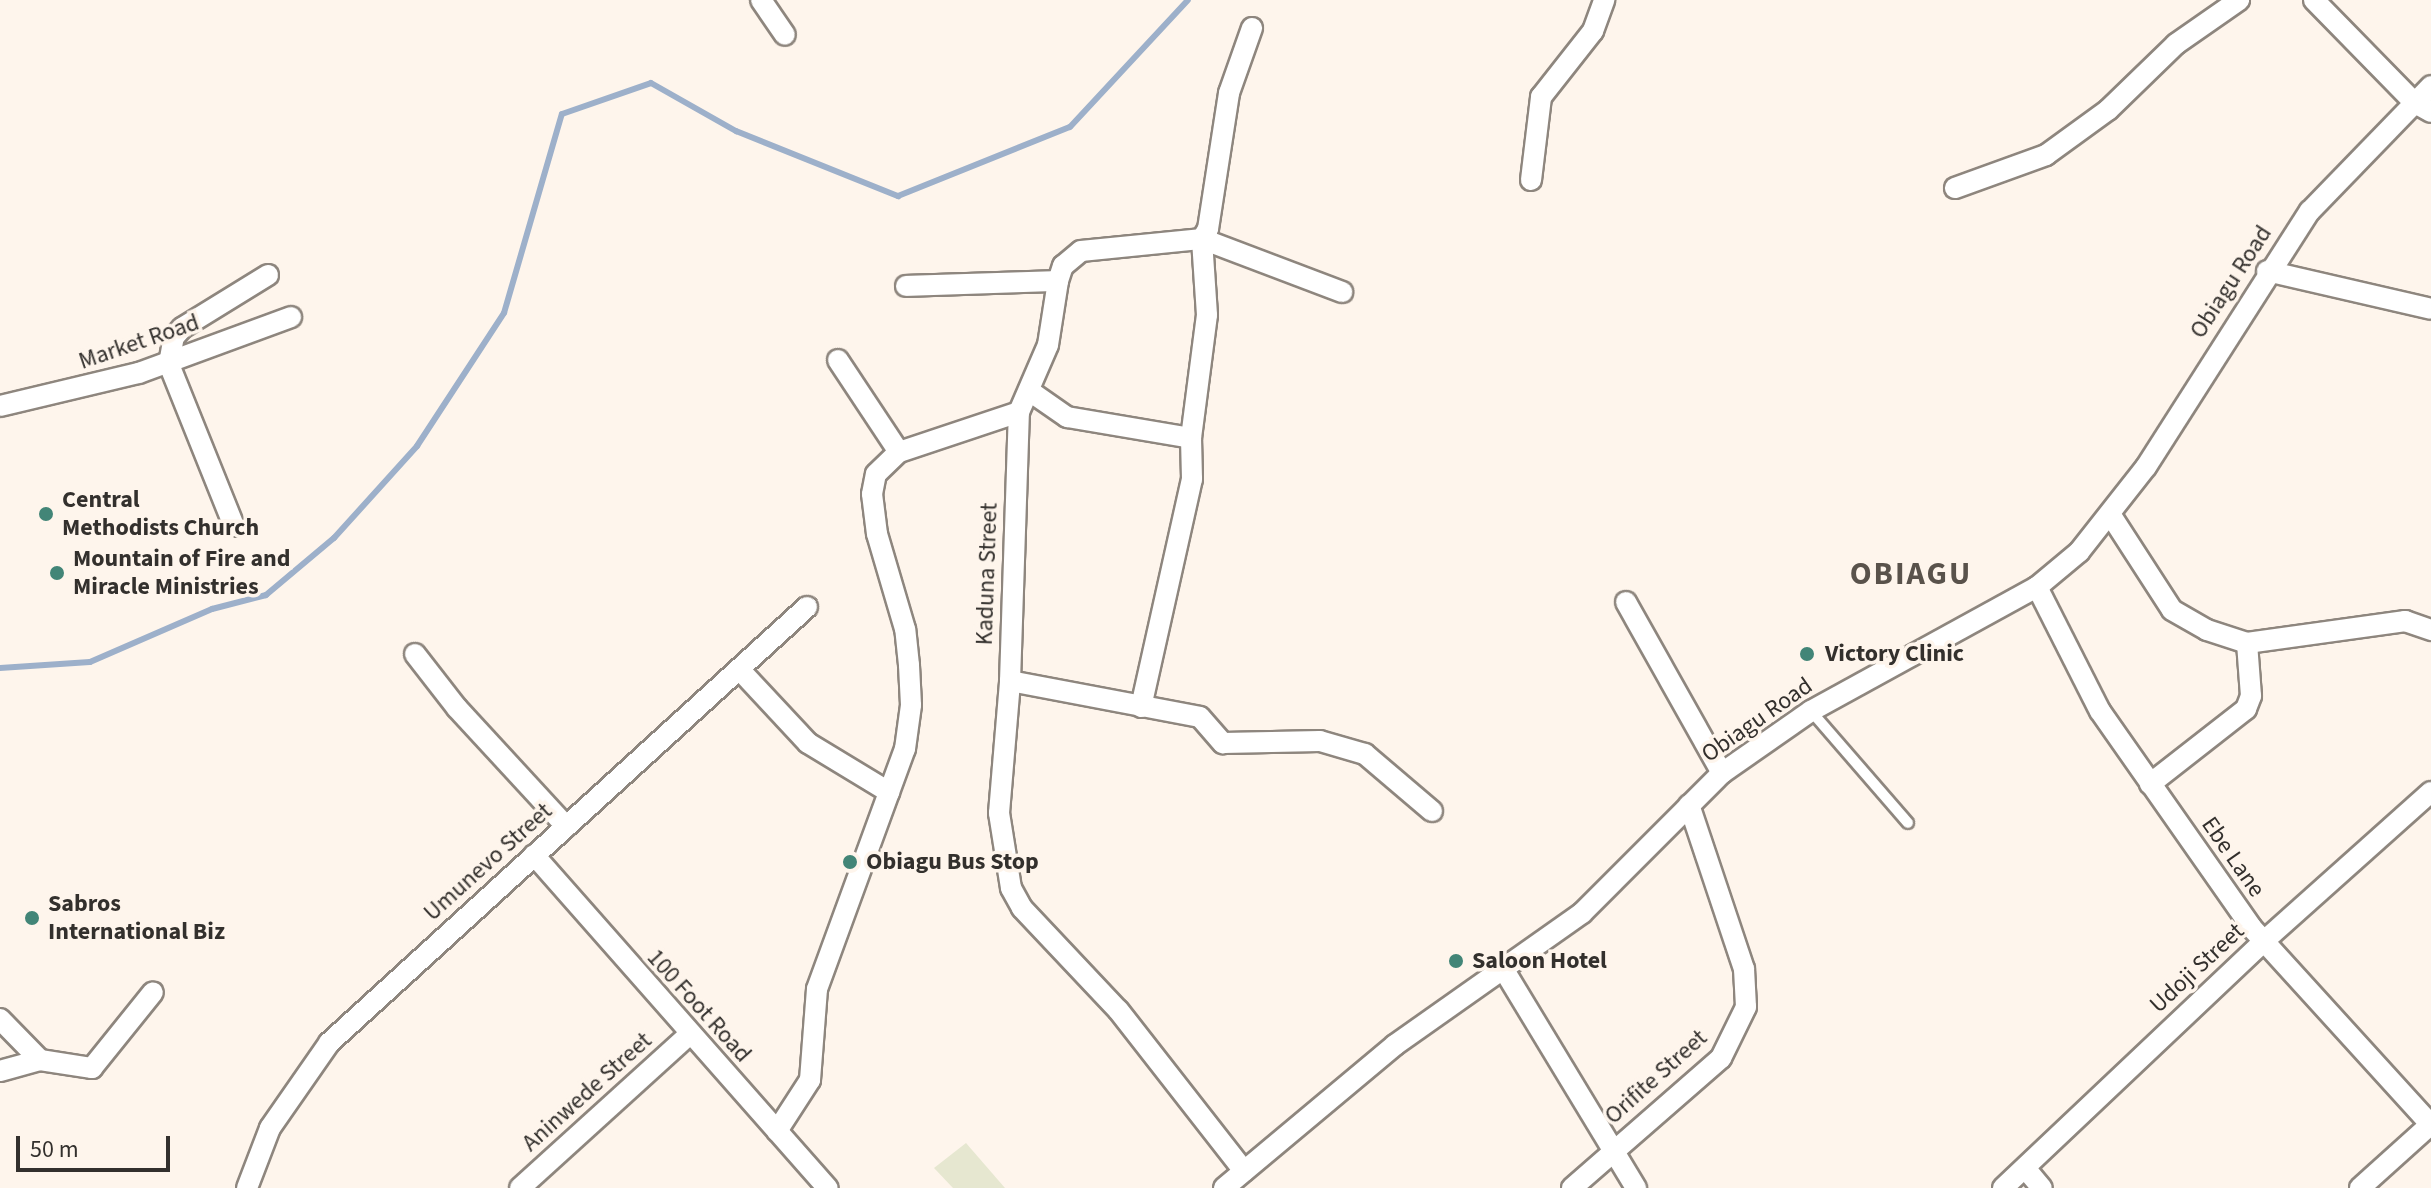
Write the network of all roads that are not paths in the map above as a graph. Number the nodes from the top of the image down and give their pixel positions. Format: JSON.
{"nodes":[{"id":1,"x":761,"y":0,"type":"edge"},
{"id":2,"x":1604,"y":0,"type":"edge"},
{"id":3,"x":2239,"y":0,"type":"edge"},
{"id":4,"x":2314,"y":0,"type":"edge"},
{"id":5,"x":1252,"y":28,"type":"dead end"},
{"id":6,"x":785,"y":35,"type":"dead end"},
{"id":7,"x":2431,"y":86,"type":"edge"},
{"id":8,"x":2423,"y":108,"type":"edge"},
{"id":9,"x":1531,"y":180,"type":"dead end"},
{"id":10,"x":1955,"y":188,"type":"dead end"},
{"id":11,"x":1202,"y":239,"type":"junction"},
{"id":12,"x":2267,"y":271,"type":"junction"},
{"id":13,"x":268,"y":275,"type":"dead end"},
{"id":14,"x":1058,"y":281,"type":"junction"},
{"id":15,"x":906,"y":286,"type":"dead end"},
{"id":16,"x":1342,"y":292,"type":"dead end"},
{"id":17,"x":2431,"y":309,"type":"edge"},
{"id":18,"x":291,"y":317,"type":"dead end"},
{"id":19,"x":838,"y":360,"type":"dead end"},
{"id":20,"x":169,"y":364,"type":"junction"},
{"id":21,"x":1031,"y":392,"type":"junction"},
{"id":22,"x":0,"y":406,"type":"edge"},
{"id":23,"x":1019,"y":412,"type":"junction"},
{"id":24,"x":1191,"y":438,"type":"junction"},
{"id":25,"x":899,"y":452,"type":"junction"},
{"id":26,"x":2110,"y":514,"type":"junction"},
{"id":27,"x":234,"y":526,"type":"dead end"},
{"id":28,"x":2037,"y":587,"type":"junction"},
{"id":29,"x":1626,"y":602,"type":"dead end"},
{"id":30,"x":807,"y":607,"type":"dead end"},
{"id":31,"x":2427,"y":627,"type":"edge"},
{"id":32,"x":2247,"y":643,"type":"junction"},
{"id":33,"x":415,"y":654,"type":"dead end"},
{"id":34,"x":739,"y":669,"type":"junction"},
{"id":35,"x":1010,"y":681,"type":"junction"},
{"id":36,"x":1141,"y":707,"type":"junction"},
{"id":37,"x":1811,"y":711,"type":"junction"},
{"id":38,"x":1722,"y":773,"type":"junction"},
{"id":39,"x":2150,"y":784,"type":"junction"},
{"id":40,"x":889,"y":792,"type":"junction"},
{"id":41,"x":2431,"y":792,"type":"edge"},
{"id":42,"x":1689,"y":805,"type":"junction"},
{"id":43,"x":1432,"y":811,"type":"dead end"},
{"id":44,"x":1908,"y":823,"type":"dead end"},
{"id":45,"x":566,"y":826,"type":"junction"},
{"id":46,"x":534,"y":855,"type":"junction"},
{"id":47,"x":2263,"y":942,"type":"junction"},
{"id":48,"x":1504,"y":970,"type":"junction"},
{"id":49,"x":153,"y":992,"type":"dead end"},
{"id":50,"x":0,"y":1019,"type":"edge"},
{"id":51,"x":689,"y":1035,"type":"junction"},
{"id":52,"x":40,"y":1060,"type":"junction"},
{"id":53,"x":0,"y":1071,"type":"edge"},
{"id":54,"x":2431,"y":1124,"type":"edge"},
{"id":55,"x":777,"y":1131,"type":"junction"},
{"id":56,"x":1611,"y":1152,"type":"junction"},
{"id":57,"x":2025,"y":1168,"type":"junction"},
{"id":58,"x":1244,"y":1171,"type":"junction"},
{"id":59,"x":247,"y":1188,"type":"edge"},
{"id":60,"x":520,"y":1188,"type":"edge"},
{"id":61,"x":828,"y":1188,"type":"edge"},
{"id":62,"x":1224,"y":1188,"type":"edge"},
{"id":63,"x":1572,"y":1188,"type":"edge"},
{"id":64,"x":1636,"y":1188,"type":"edge"},
{"id":65,"x":2003,"y":1188,"type":"edge"},
{"id":66,"x":2042,"y":1188,"type":"edge"},
{"id":67,"x":2360,"y":1188,"type":"edge"}],
"edges":[{"from":1,"to":6,"type":"street"},
{"from":2,"to":9,"type":"street"},
{"from":3,"to":10,"type":"street"},
{"from":4,"to":8,"type":"street"},
{"from":5,"to":11,"type":"street"},
{"from":7,"to":8,"type":"street","name":"Obiagu Road"},
{"from":8,"to":12,"type":"street","name":"Obiagu Road"},
{"from":11,"to":14,"type":"street","name":"Kaduna Street"},
{"from":11,"to":16,"type":"street"},
{"from":11,"to":24,"type":"street"},
{"from":12,"to":17,"type":"street"},
{"from":12,"to":26,"type":"street","name":"Obiagu Road"},
{"from":13,"to":20,"type":"street"},
{"from":14,"to":15,"type":"street"},
{"from":14,"to":21,"type":"street","name":"Kaduna Street"},
{"from":18,"to":20,"type":"street","name":"Market Road"},
{"from":19,"to":25,"type":"street"},
{"from":20,"to":22,"type":"street","name":"Market Road"},
{"from":20,"to":27,"type":"street"},
{"from":21,"to":23,"type":"street","name":"Kaduna Street"},
{"from":21,"to":24,"type":"street"},
{"from":23,"to":25,"type":"street"},
{"from":23,"to":35,"type":"street","name":"Kaduna Street"},
{"from":24,"to":36,"type":"street"},
{"from":25,"to":40,"type":"street"},
{"from":26,"to":28,"type":"street","name":"Obiagu Road"},
{"from":26,"to":32,"type":"street"},
{"from":28,"to":37,"type":"street","name":"Obiagu Road"},
{"from":28,"to":39,"type":"street","name":"Ebe Lane"},
{"from":29,"to":38,"type":"street"},
{"from":30,"to":34,"type":"street","name":"Umunevo Street"},
{"from":31,"to":32,"type":"street"},
{"from":32,"to":39,"type":"street"},
{"from":33,"to":45,"type":"street"},
{"from":34,"to":40,"type":"street"},
{"from":34,"to":45,"type":"street","name":"Umunevo Street"},
{"from":35,"to":36,"type":"street"},
{"from":35,"to":58,"type":"street","name":"Kaduna Street"},
{"from":36,"to":43,"type":"street"},
{"from":37,"to":38,"type":"street","name":"Obiagu Road"},
{"from":37,"to":44,"type":"lane"},
{"from":38,"to":42,"type":"street","name":"Obiagu Road"},
{"from":39,"to":47,"type":"street","name":"Ebe Lane"},
{"from":40,"to":55,"type":"street"},
{"from":41,"to":47,"type":"street","name":"Udoji Street"},
{"from":42,"to":48,"type":"street","name":"Obiagu Road"},
{"from":42,"to":56,"type":"street","name":"Orifite Street"},
{"from":45,"to":46,"type":"street","name":"Umunevo Street"},
{"from":46,"to":51,"type":"street","name":"100 Foot Road"},
{"from":46,"to":59,"type":"street","name":"Umunevo Street"},
{"from":47,"to":54,"type":"street","name":"Ebe Lane"},
{"from":47,"to":57,"type":"street","name":"Udoji Street"},
{"from":48,"to":56,"type":"street"},
{"from":48,"to":58,"type":"street","name":"Obiagu Road"},
{"from":49,"to":52,"type":"street"},
{"from":50,"to":52,"type":"street"},
{"from":51,"to":55,"type":"street","name":"100 Foot Road"},
{"from":51,"to":60,"type":"street","name":"Aninwede Street"},
{"from":52,"to":53,"type":"street"},
{"from":54,"to":67,"type":"street"},
{"from":55,"to":61,"type":"street","name":"100 Foot Road"},
{"from":56,"to":63,"type":"street","name":"Orifite Street"},
{"from":56,"to":64,"type":"street"},
{"from":57,"to":65,"type":"street","name":"Udoji Street"},
{"from":57,"to":66,"type":"street"},
{"from":58,"to":62,"type":"street","name":"Obiagu Road"}]}
